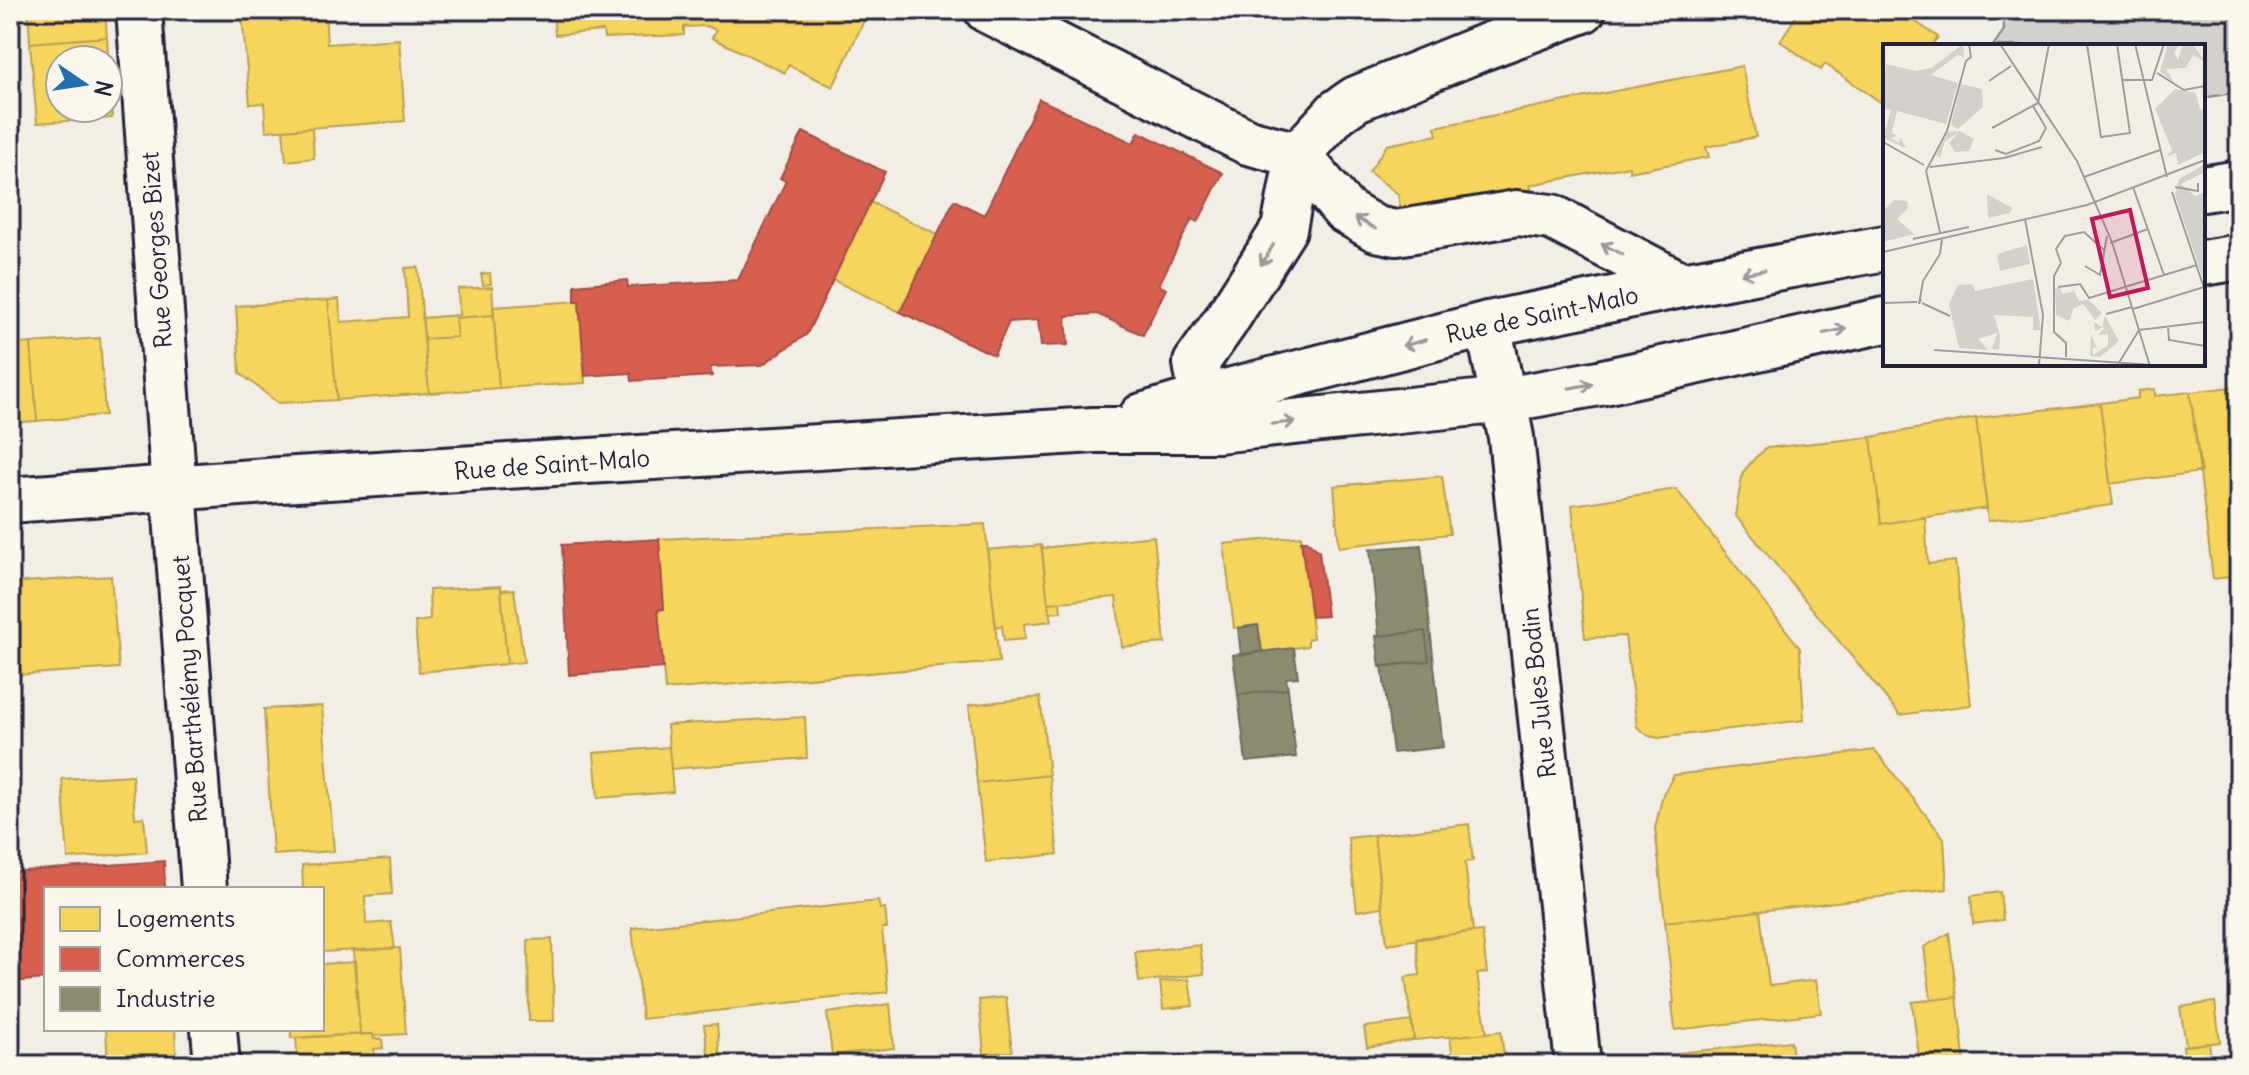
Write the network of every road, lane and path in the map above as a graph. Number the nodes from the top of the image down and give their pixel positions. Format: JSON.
{"nodes":[{"id":1,"x":139,"y":10,"type":"edge"},
{"id":2,"x":987,"y":10,"type":"edge"},
{"id":3,"x":1583,"y":10,"type":"edge"},
{"id":4,"x":1298,"y":155,"type":"junction"},
{"id":5,"x":2239,"y":183,"type":"edge"},
{"id":6,"x":2205,"y":189,"type":"edge"},
{"id":7,"x":1883,"y":248,"type":"edge"},
{"id":8,"x":2239,"y":257,"type":"edge"},
{"id":9,"x":2205,"y":263,"type":"edge"},
{"id":10,"x":1682,"y":285,"type":"junction"},
{"id":11,"x":1883,"y":320,"type":"edge"},
{"id":12,"x":1488,"y":324,"type":"junction"},
{"id":13,"x":1505,"y":400,"type":"junction"},
{"id":14,"x":1210,"y":414,"type":"junction"},
{"id":15,"x":174,"y":489,"type":"junction"},
{"id":16,"x":10,"y":500,"type":"edge"},
{"id":17,"x":204,"y":887,"type":"edge"},
{"id":18,"x":214,"y":1031,"type":"edge"},
{"id":19,"x":217,"y":1065,"type":"edge"},
{"id":20,"x":1578,"y":1065,"type":"edge"}],
"edges":[{"from":1,"to":15,"type":"street","name":"Rue Georges Bizet"},
{"from":2,"to":4,"type":"street"},
{"from":3,"to":4,"type":"street"},
{"from":10,"to":4,"type":"street","one_way":true},
{"from":4,"to":14,"type":"street","one_way":true},
{"from":5,"to":6,"type":"street"},
{"from":7,"to":10,"type":"street","name":"Rue de Saint-Malo","one_way":true},
{"from":8,"to":9,"type":"street"},
{"from":10,"to":12,"type":"street","name":"Rue de Saint-Malo"},
{"from":13,"to":11,"type":"street","name":"Rue de Saint-Malo","one_way":true},
{"from":12,"to":13,"type":"street","name":"Rue Jules Bodin"},
{"from":12,"to":14,"type":"street","name":"Rue de Saint-Malo","one_way":true},
{"from":14,"to":13,"type":"street","name":"Rue de Saint-Malo","one_way":true},
{"from":13,"to":20,"type":"street","name":"Rue Jules Bodin"},
{"from":14,"to":15,"type":"street","name":"Rue de Saint-Malo"},
{"from":15,"to":16,"type":"street","name":"Rue de Saint-Malo"},
{"from":15,"to":17,"type":"street","name":"Rue Barthélémy Pocquet"},
{"from":18,"to":19,"type":"street"}]}
